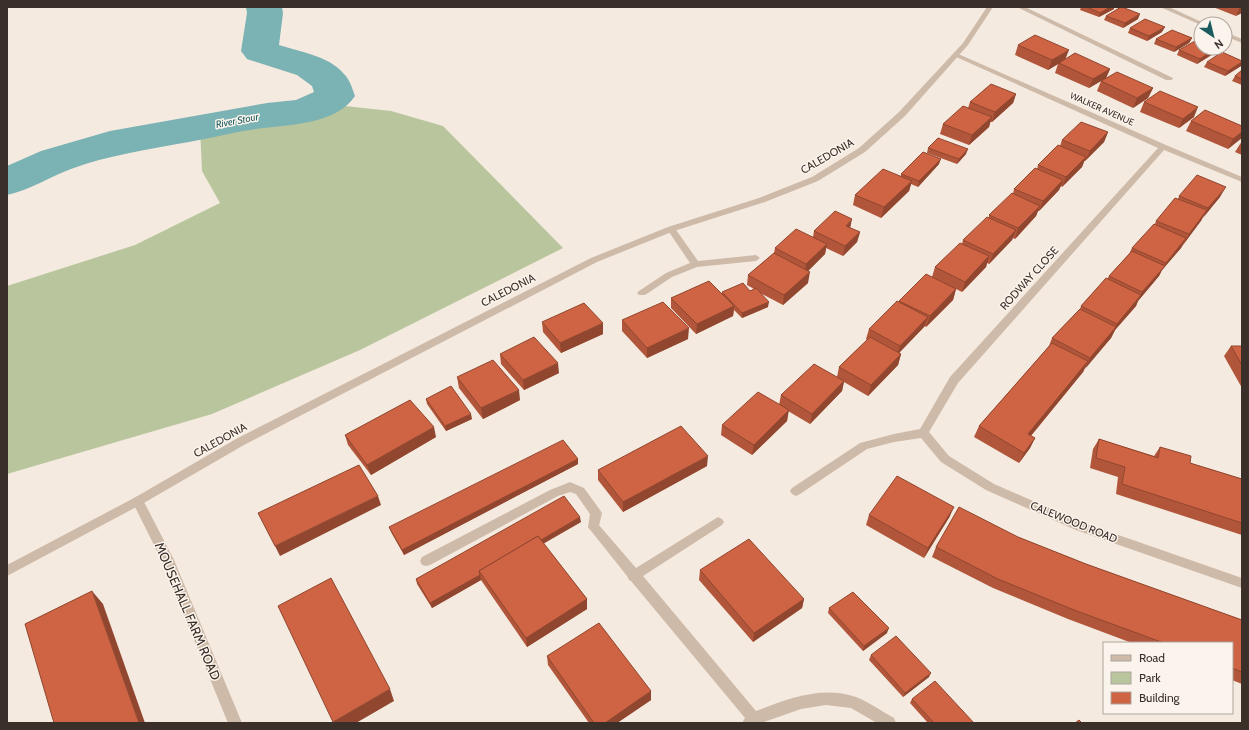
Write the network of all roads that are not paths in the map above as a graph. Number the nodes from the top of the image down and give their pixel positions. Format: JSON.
{"nodes":[{"id":1,"x":990,"y":7,"type":"edge"},
{"id":2,"x":1020,"y":7,"type":"edge"},
{"id":3,"x":1163,"y":7,"type":"edge"},
{"id":4,"x":1193,"y":20,"type":"edge"},
{"id":5,"x":956,"y":55,"type":"junction"},
{"id":6,"x":1169,"y":78,"type":"dead end"},
{"id":7,"x":1163,"y":147,"type":"junction"},
{"id":8,"x":1242,"y":180,"type":"edge"},
{"id":9,"x":671,"y":229,"type":"junction"},
{"id":10,"x":756,"y":258,"type":"dead end"},
{"id":11,"x":696,"y":264,"type":"junction"},
{"id":12,"x":642,"y":293,"type":"dead end"},
{"id":13,"x":923,"y":433,"type":"junction"},
{"id":14,"x":796,"y":491,"type":"dead end"},
{"id":15,"x":138,"y":501,"type":"junction"},
{"id":16,"x":718,"y":522,"type":"dead end"},
{"id":17,"x":426,"y":560,"type":"dead end"},
{"id":18,"x":7,"y":571,"type":"edge"},
{"id":19,"x":633,"y":576,"type":"junction"},
{"id":20,"x":1242,"y":583,"type":"edge"},
{"id":21,"x":751,"y":721,"type":"edge"},
{"id":22,"x":235,"y":723,"type":"edge"},
{"id":23,"x":889,"y":723,"type":"edge"}],
"edges":[{"from":1,"to":5,"type":"street","name":"CALEDONIA"},
{"from":2,"to":6,"type":"street"},
{"from":3,"to":4,"type":"street"},
{"from":5,"to":7,"type":"street","name":"WALKER AVENUE"},
{"from":5,"to":9,"type":"street","name":"CALEDONIA"},
{"from":7,"to":8,"type":"street","name":"WALKER AVENUE"},
{"from":7,"to":13,"type":"street","name":"RODWAY CLOSE"},
{"from":9,"to":11,"type":"street"},
{"from":9,"to":15,"type":"street","name":"CALEDONIA"},
{"from":10,"to":11,"type":"street"},
{"from":11,"to":12,"type":"street"},
{"from":13,"to":14,"type":"street"},
{"from":13,"to":20,"type":"street","name":"CALEWOOD ROAD"},
{"from":15,"to":18,"type":"street","name":"CALEDONIA"},
{"from":15,"to":22,"type":"street","name":"MOUSEHALL FARM ROAD"},
{"from":16,"to":19,"type":"street"},
{"from":17,"to":19,"type":"street"},
{"from":19,"to":21,"type":"street"},
{"from":21,"to":23,"type":"street"}]}
